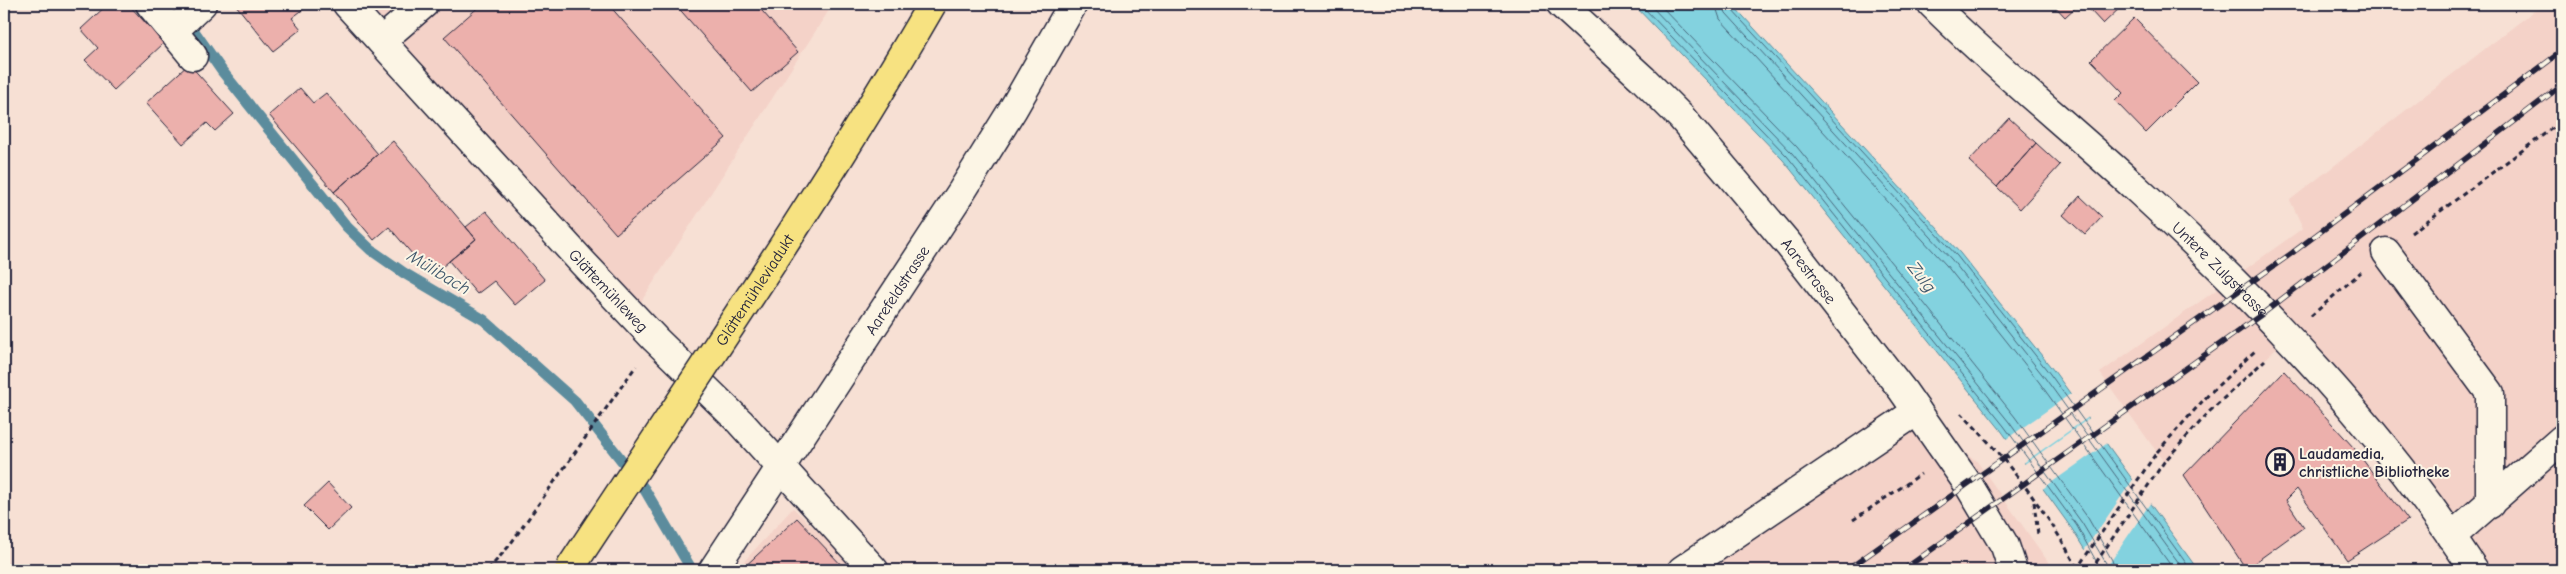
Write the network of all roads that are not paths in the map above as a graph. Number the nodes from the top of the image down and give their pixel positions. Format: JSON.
{"nodes":[{"id":1,"x":150,"y":4,"type":"edge"},
{"id":2,"x":347,"y":4,"type":"edge"},
{"id":3,"x":424,"y":4,"type":"edge"},
{"id":4,"x":932,"y":4,"type":"edge"},
{"id":5,"x":1073,"y":4,"type":"edge"},
{"id":6,"x":1561,"y":4,"type":"edge"},
{"id":7,"x":1932,"y":4,"type":"edge"},
{"id":8,"x":187,"y":18,"type":"edge"},
{"id":9,"x":381,"y":41,"type":"junction"},
{"id":10,"x":193,"y":56,"type":"dead end"},
{"id":11,"x":2386,"y":252,"type":"road end"},
{"id":12,"x":1917,"y":411,"type":"junction"},
{"id":13,"x":2562,"y":439,"type":"edge"},
{"id":14,"x":780,"y":466,"type":"junction"},
{"id":15,"x":2490,"y":504,"type":"junction"},
{"id":16,"x":2451,"y":537,"type":"junction"},
{"id":17,"x":714,"y":569,"type":"edge"},
{"id":18,"x":569,"y":570,"type":"edge"},
{"id":19,"x":874,"y":570,"type":"edge"},
{"id":20,"x":1682,"y":570,"type":"edge"},
{"id":21,"x":2013,"y":570,"type":"edge"},
{"id":22,"x":2474,"y":570,"type":"edge"}],
"edges":[{"from":1,"to":8,"type":"street"},
{"from":2,"to":9,"type":"street","name":"Glättemühleweg"},
{"from":3,"to":9,"type":"street"},
{"from":4,"to":18,"type":"highway","name":"Glättemühleviadukt","bridge":true},
{"from":5,"to":14,"type":"street","name":"Aarefeldstrasse"},
{"from":6,"to":12,"type":"street","name":"Aarestrasse"},
{"from":7,"to":16,"type":"street","name":"Untere Zulgstrasse"},
{"from":8,"to":10,"type":"street"},
{"from":9,"to":14,"type":"street","name":"Glättemühleweg"},
{"from":11,"to":15,"type":"street"},
{"from":12,"to":20,"type":"street"},
{"from":12,"to":21,"type":"street","name":"Aarestrasse"},
{"from":13,"to":15,"type":"street"},
{"from":14,"to":17,"type":"street","name":"Aarefeldstrasse"},
{"from":14,"to":19,"type":"street","name":"Glättemühleweg"},
{"from":15,"to":16,"type":"street"},
{"from":16,"to":22,"type":"street","name":"Untere Zulgstrasse"}]}
